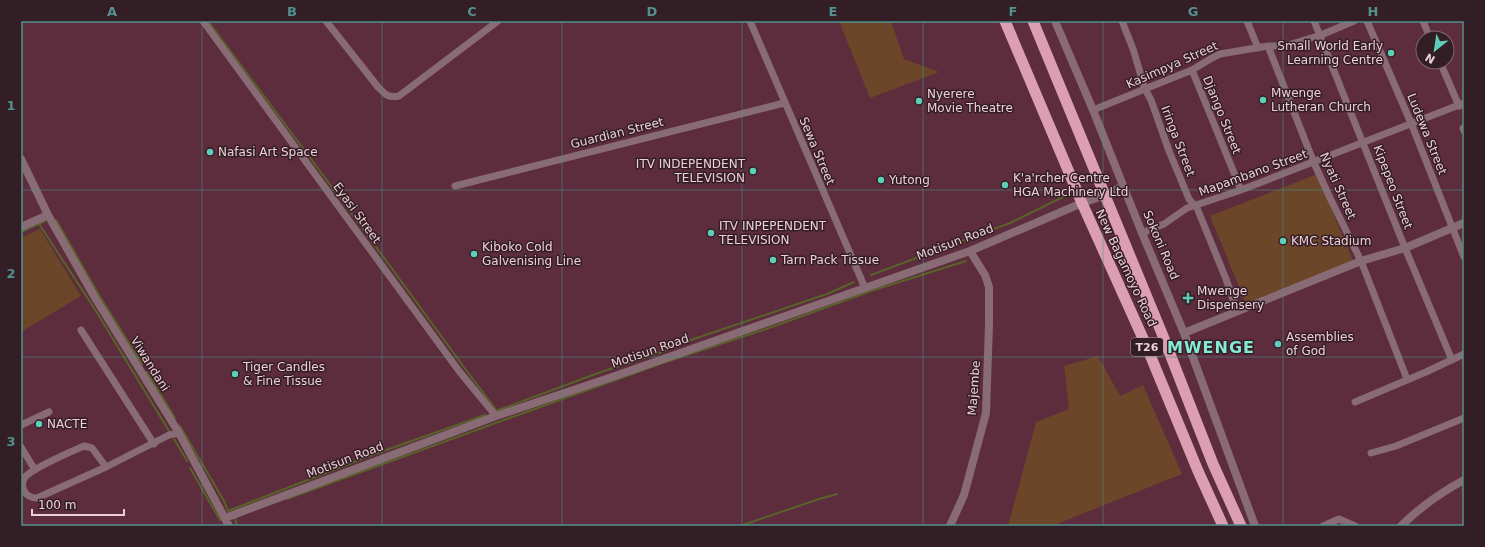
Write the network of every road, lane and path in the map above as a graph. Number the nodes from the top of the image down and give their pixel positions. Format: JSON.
{"nodes":[{"id":1,"x":203,"y":21,"type":"edge"},
{"id":2,"x":326,"y":21,"type":"edge"},
{"id":3,"x":498,"y":21,"type":"edge"},
{"id":4,"x":750,"y":21,"type":"edge"},
{"id":5,"x":1005,"y":21,"type":"edge"},
{"id":6,"x":1033,"y":21,"type":"edge"},
{"id":7,"x":1055,"y":21,"type":"edge"},
{"id":8,"x":1122,"y":21,"type":"edge"},
{"id":9,"x":1247,"y":21,"type":"edge"},
{"id":10,"x":1314,"y":21,"type":"edge"},
{"id":11,"x":1354,"y":21,"type":"edge"},
{"id":12,"x":1367,"y":21,"type":"edge"},
{"id":13,"x":1321,"y":36,"type":"junction"},
{"id":14,"x":1268,"y":46,"type":"junction"},
{"id":15,"x":1258,"y":48,"type":"junction"},
{"id":16,"x":1192,"y":70,"type":"junction"},
{"id":17,"x":1444,"y":70,"type":"edge"},
{"id":18,"x":1146,"y":89,"type":"junction"},
{"id":19,"x":784,"y":103,"type":"junction"},
{"id":20,"x":1461,"y":104,"type":"edge"},
{"id":21,"x":1093,"y":110,"type":"junction"},
{"id":22,"x":1411,"y":123,"type":"junction"},
{"id":23,"x":1364,"y":142,"type":"junction"},
{"id":24,"x":21,"y":159,"type":"edge"},
{"id":25,"x":1314,"y":162,"type":"junction"},
{"id":26,"x":455,"y":186,"type":"dead end"},
{"id":27,"x":1124,"y":186,"type":"junction"},
{"id":28,"x":1241,"y":190,"type":"junction"},
{"id":29,"x":1106,"y":195,"type":"junction"},
{"id":30,"x":1082,"y":203,"type":"junction"},
{"id":31,"x":1196,"y":206,"type":"junction"},
{"id":32,"x":48,"y":215,"type":"junction"},
{"id":33,"x":1464,"y":224,"type":"edge"},
{"id":34,"x":21,"y":227,"type":"edge"},
{"id":35,"x":1453,"y":227,"type":"junction"},
{"id":36,"x":1142,"y":233,"type":"junction"},
{"id":37,"x":1405,"y":248,"type":"junction"},
{"id":38,"x":970,"y":251,"type":"junction"},
{"id":39,"x":1464,"y":257,"type":"edge"},
{"id":40,"x":1361,"y":261,"type":"junction"},
{"id":41,"x":865,"y":288,"type":"junction"},
{"id":42,"x":1237,"y":311,"type":"junction"},
{"id":43,"x":81,"y":330,"type":"dead end"},
{"id":44,"x":1184,"y":333,"type":"junction"},
{"id":45,"x":1464,"y":354,"type":"edge"},
{"id":46,"x":1452,"y":360,"type":"junction"},
{"id":47,"x":1407,"y":379,"type":"junction"},
{"id":48,"x":1355,"y":402,"type":"dead end"},
{"id":49,"x":49,"y":412,"type":"dead end"},
{"id":50,"x":496,"y":416,"type":"junction"},
{"id":51,"x":1464,"y":418,"type":"edge"},
{"id":52,"x":21,"y":425,"type":"edge"},
{"id":53,"x":179,"y":433,"type":"junction"},
{"id":54,"x":154,"y":444,"type":"junction"},
{"id":55,"x":21,"y":447,"type":"edge"},
{"id":56,"x":1371,"y":453,"type":"dead end"},
{"id":57,"x":106,"y":467,"type":"junction"},
{"id":58,"x":35,"y":470,"type":"junction"},
{"id":59,"x":1464,"y":480,"type":"edge"},
{"id":60,"x":225,"y":518,"type":"junction"},
{"id":61,"x":229,"y":526,"type":"edge"},
{"id":62,"x":950,"y":526,"type":"edge"},
{"id":63,"x":1223,"y":526,"type":"edge"},
{"id":64,"x":1241,"y":526,"type":"edge"},
{"id":65,"x":1255,"y":526,"type":"edge"},
{"id":66,"x":1323,"y":526,"type":"edge"},
{"id":67,"x":1355,"y":526,"type":"edge"},
{"id":68,"x":1401,"y":526,"type":"edge"}],
"edges":[{"from":1,"to":50,"type":"street","name":"Eyasi Street"},
{"from":2,"to":3,"type":"street"},
{"from":4,"to":19,"type":"street","name":"Sewa Street"},
{"from":5,"to":30,"type":"highway","name":"New Bagamoyo Road","number":"T26"},
{"from":6,"to":29,"type":"highway","name":"New Bagamoyo Road","number":"T26"},
{"from":7,"to":21,"type":"street","name":"Sokoni Road"},
{"from":8,"to":18,"type":"street","name":"Iringa Street"},
{"from":9,"to":15,"type":"street"},
{"from":10,"to":13,"type":"street","name":"Kipepeo Street"},
{"from":11,"to":13,"type":"street","name":"Kasimpya Street"},
{"from":12,"to":22,"type":"street","name":"Ludewa Street"},
{"from":13,"to":14,"type":"street","name":"Kasimpya Street"},
{"from":13,"to":23,"type":"street","name":"Kipepeo Street"},
{"from":14,"to":15,"type":"street","name":"Kasimpya Street"},
{"from":14,"to":25,"type":"street","name":"Nyati Street"},
{"from":15,"to":16,"type":"street","name":"Kasimpya Street"},
{"from":16,"to":18,"type":"street","name":"Kasimpya Street"},
{"from":16,"to":28,"type":"street","name":"Django Street"},
{"from":17,"to":20,"type":"street"},
{"from":18,"to":21,"type":"street","name":"Kasimpya Street"},
{"from":18,"to":31,"type":"street","name":"Iringa Street"},
{"from":19,"to":26,"type":"street","name":"Guardian Street"},
{"from":19,"to":41,"type":"street","name":"Sewa Street"},
{"from":20,"to":22,"type":"street","name":"Mapambano Street"},
{"from":21,"to":27,"type":"street","name":"Sokoni Road"},
{"from":22,"to":23,"type":"street","name":"Mapambano Street"},
{"from":22,"to":35,"type":"street","name":"Ludewa Street"},
{"from":23,"to":25,"type":"street","name":"Mapambano Street"},
{"from":23,"to":37,"type":"street","name":"Kipepeo Street"},
{"from":24,"to":32,"type":"street","name":"Viwandani"},
{"from":25,"to":28,"type":"street","name":"Mapambano Street"},
{"from":25,"to":40,"type":"street","name":"Nyati Street"},
{"from":27,"to":29,"type":"street","name":"Motisun Road"},
{"from":27,"to":36,"type":"street","name":"Sokoni Road"},
{"from":28,"to":31,"type":"street","name":"Mapambano Street"},
{"from":29,"to":30,"type":"street","name":"Motisun Road"},
{"from":29,"to":64,"type":"highway","name":"New Bagamoyo Road","number":"T26"},
{"from":30,"to":38,"type":"street","name":"Motisun Road"},
{"from":30,"to":63,"type":"highway","name":"New Bagamoyo Road","number":"T26"},
{"from":31,"to":36,"type":"street","name":"Mapambano Street"},
{"from":31,"to":42,"type":"street","name":"Iringa Street"},
{"from":32,"to":34,"type":"street"},
{"from":32,"to":53,"type":"street","name":"Viwandani"},
{"from":33,"to":35,"type":"street"},
{"from":35,"to":37,"type":"street"},
{"from":35,"to":39,"type":"street","name":"Ludewa Street"},
{"from":36,"to":44,"type":"street","name":"Sokoni Road"},
{"from":37,"to":40,"type":"street"},
{"from":37,"to":46,"type":"street","name":"Kipepeo Street"},
{"from":38,"to":41,"type":"street","name":"Motisun Road"},
{"from":38,"to":62,"type":"street","name":"Majembe"},
{"from":40,"to":42,"type":"street"},
{"from":40,"to":47,"type":"street","name":"Nyati Street"},
{"from":41,"to":50,"type":"street","name":"Motisun Road"},
{"from":42,"to":44,"type":"street"},
{"from":43,"to":54,"type":"street"},
{"from":44,"to":65,"type":"street","name":"Sokoni Road"},
{"from":45,"to":46,"type":"street"},
{"from":46,"to":47,"type":"street"},
{"from":47,"to":48,"type":"street"},
{"from":49,"to":52,"type":"street"},
{"from":50,"to":60,"type":"street","name":"Motisun Road"},
{"from":51,"to":56,"type":"street"},
{"from":53,"to":54,"type":"street"},
{"from":53,"to":60,"type":"street","name":"Viwandani"},
{"from":54,"to":57,"type":"street"},
{"from":55,"to":58,"type":"street"},
{"from":57,"to":58,"type":"street"},
{"from":57,"to":58,"type":"street"},
{"from":59,"to":68,"type":"street"},
{"from":60,"to":61,"type":"street","name":"Viwandani"},
{"from":66,"to":67,"type":"street"}]}
